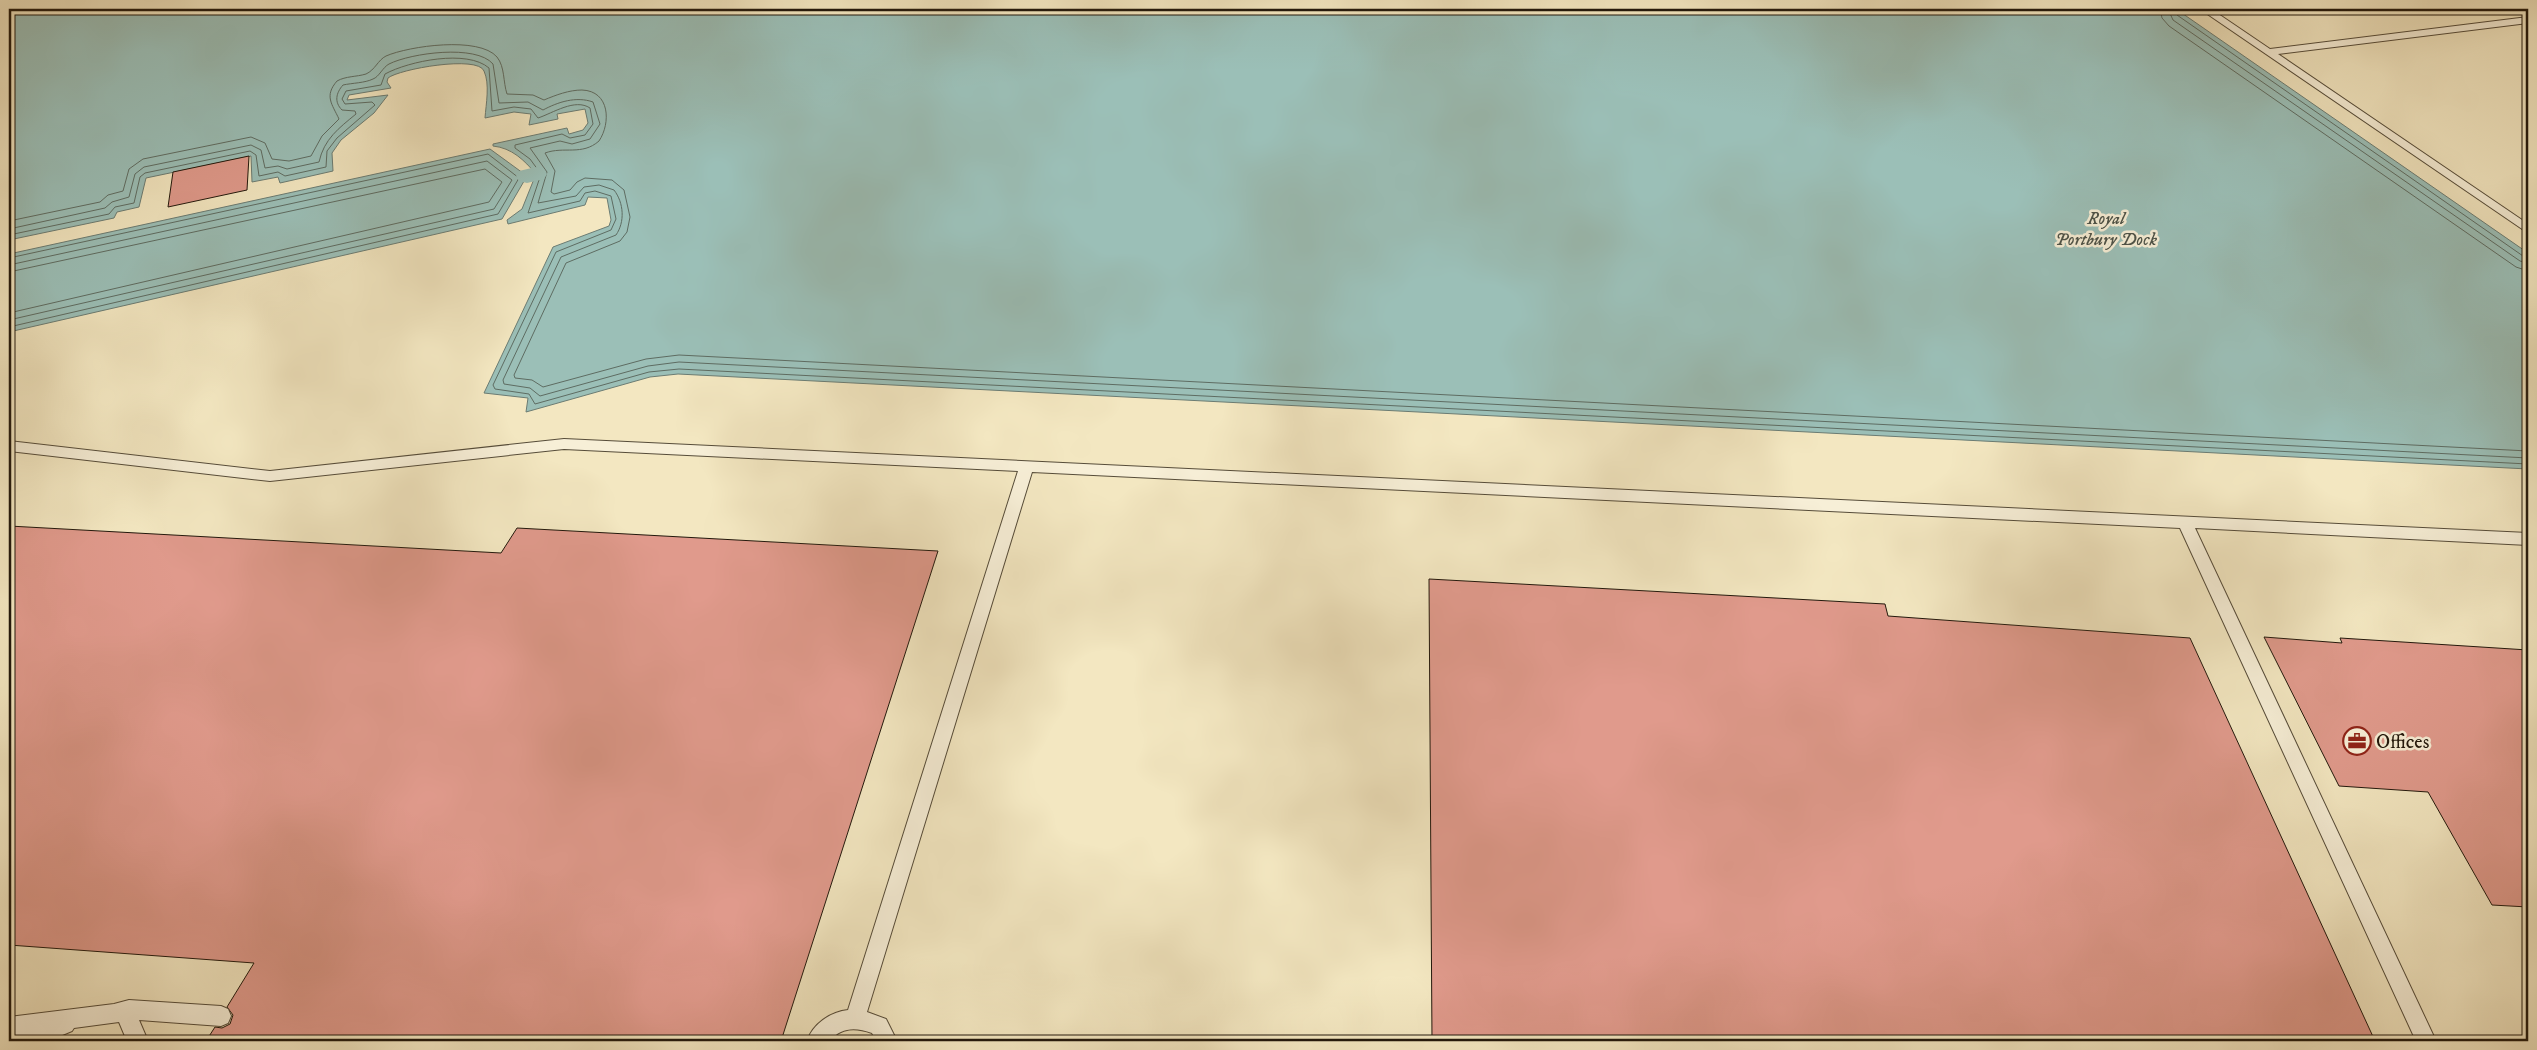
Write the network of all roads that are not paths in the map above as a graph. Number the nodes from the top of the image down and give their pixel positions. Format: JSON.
{"nodes":[{"id":1,"x":2205,"y":9,"type":"edge"},
{"id":2,"x":2527,"y":21,"type":"edge"},
{"id":3,"x":2270,"y":52,"type":"junction"},
{"id":4,"x":2528,"y":229,"type":"edge"},
{"id":5,"x":9,"y":446,"type":"edge"},
{"id":6,"x":1027,"y":466,"type":"junction"},
{"id":7,"x":2185,"y":524,"type":"junction"},
{"id":8,"x":2528,"y":540,"type":"edge"},
{"id":9,"x":129,"y":1010,"type":"junction"},
{"id":10,"x":93,"y":1015,"type":"junction"},
{"id":11,"x":222,"y":1016,"type":"dead end"},
{"id":12,"x":855,"y":1018,"type":"junction"},
{"id":13,"x":9,"y":1027,"type":"edge"},
{"id":14,"x":25,"y":1041,"type":"edge"},
{"id":15,"x":138,"y":1041,"type":"edge"},
{"id":16,"x":817,"y":1041,"type":"edge"},
{"id":17,"x":887,"y":1041,"type":"edge"},
{"id":18,"x":2426,"y":1041,"type":"edge"}],
"edges":[{"from":1,"to":3,"type":"lane"},
{"from":2,"to":3,"type":"lane"},
{"from":3,"to":4,"type":"lane"},
{"from":5,"to":6,"type":"lane"},
{"from":6,"to":7,"type":"lane"},
{"from":6,"to":12,"type":"lane"},
{"from":7,"to":8,"type":"lane"},
{"from":7,"to":18,"type":"lane"},
{"from":9,"to":10,"type":"lane"},
{"from":9,"to":11,"type":"lane"},
{"from":9,"to":15,"type":"lane"},
{"from":10,"to":13,"type":"lane"},
{"from":10,"to":14,"type":"lane"},
{"from":12,"to":16,"type":"lane"},
{"from":12,"to":17,"type":"lane"}]}
